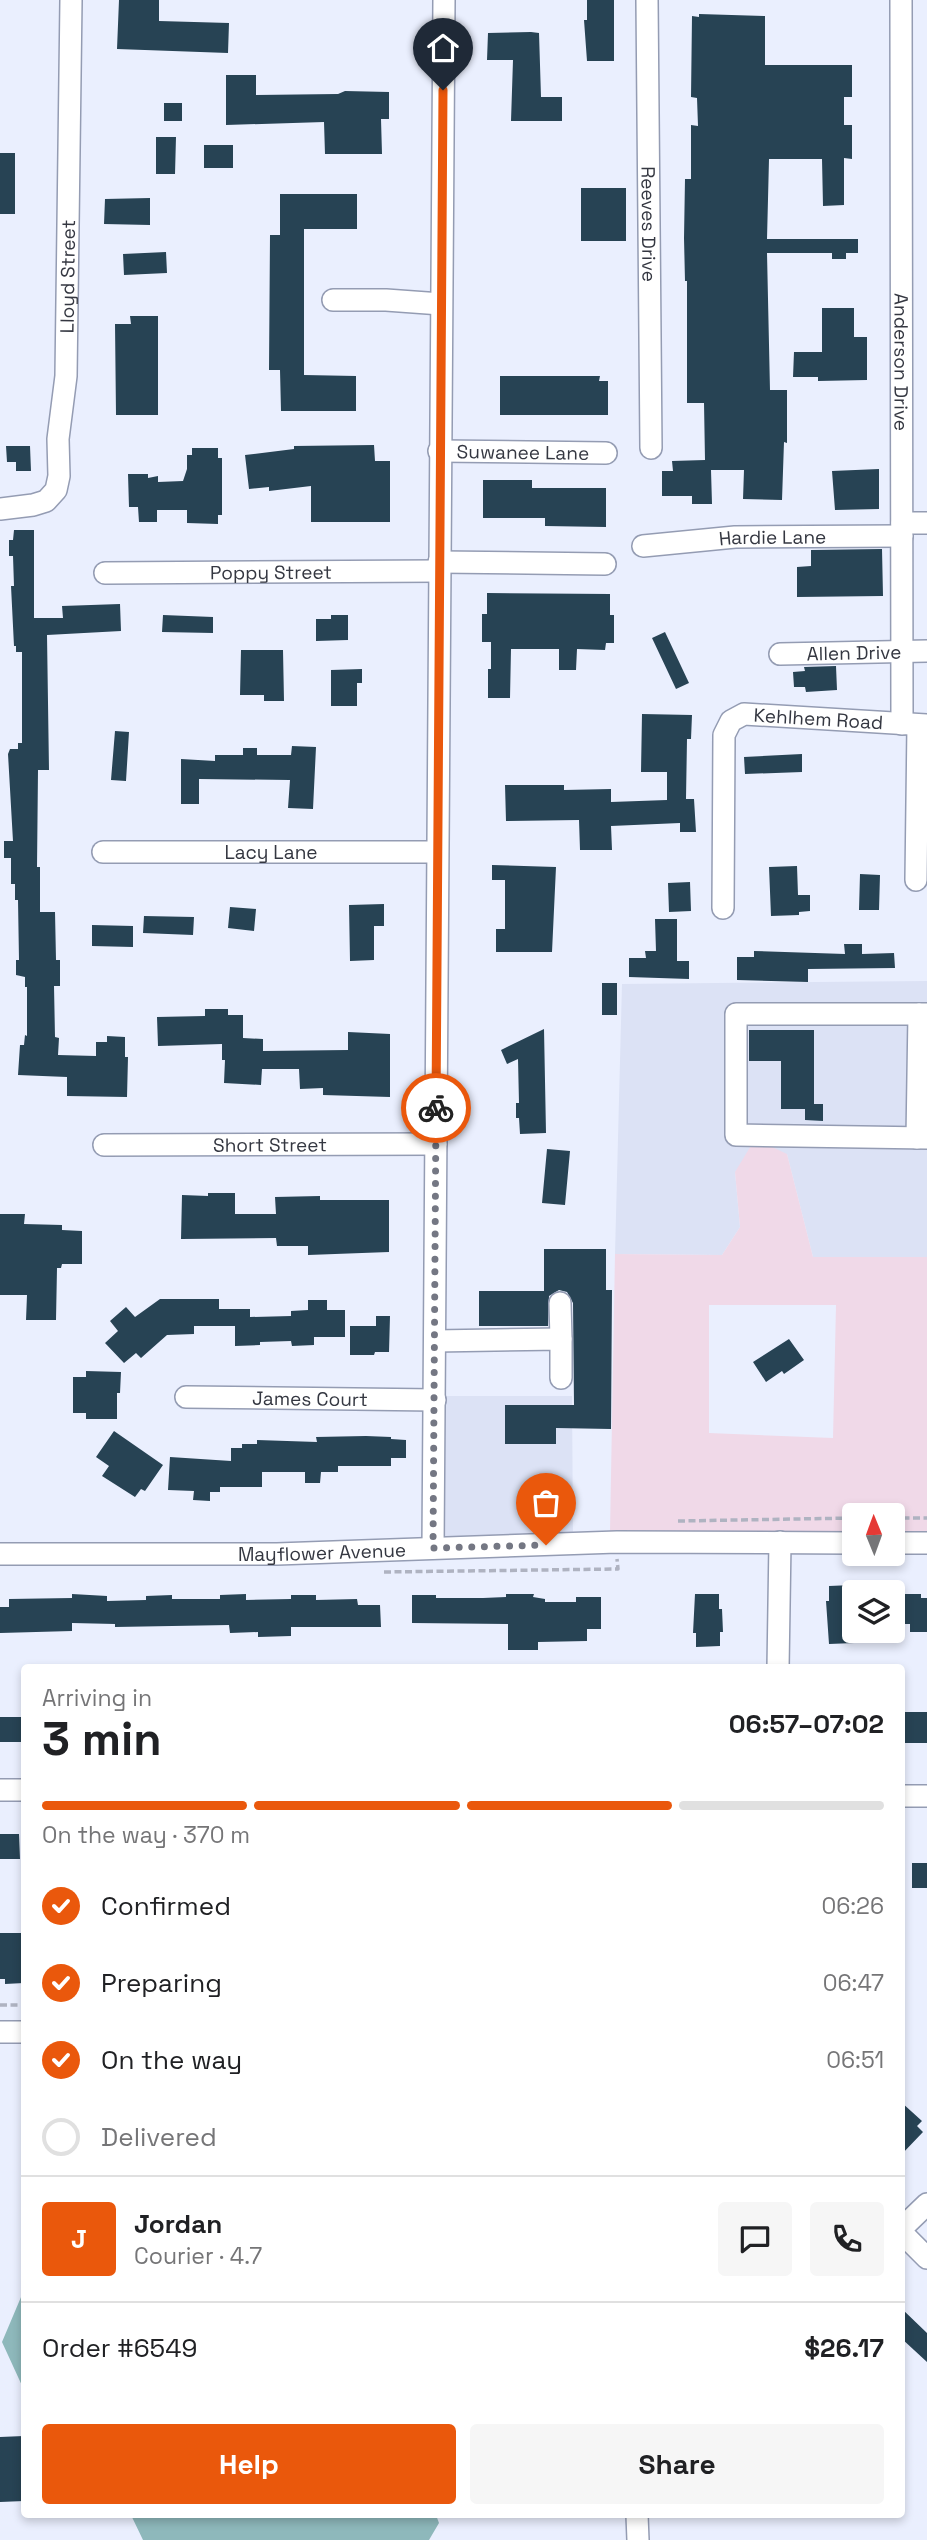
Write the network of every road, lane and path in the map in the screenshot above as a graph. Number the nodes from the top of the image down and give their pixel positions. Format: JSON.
{"nodes":[{"id":1,"x":71,"y":0,"type":"edge"},
{"id":2,"x":444,"y":0,"type":"edge"},
{"id":3,"x":647,"y":0,"type":"edge"},
{"id":4,"x":901,"y":0,"type":"edge"},
{"id":5,"x":333,"y":300,"type":"dead end"},
{"id":6,"x":441,"y":304,"type":"junction"},
{"id":7,"x":651,"y":449,"type":"dead end"},
{"id":8,"x":439,"y":451,"type":"junction"},
{"id":9,"x":606,"y":453,"type":"dead end"},
{"id":10,"x":0,"y":509,"type":"edge"},
{"id":11,"x":927,"y":523,"type":"edge"},
{"id":12,"x":902,"y":529,"type":"junction"},
{"id":13,"x":643,"y":546,"type":"dead end"},
{"id":14,"x":605,"y":564,"type":"dead end"},
{"id":15,"x":439,"y":567,"type":"junction"},
{"id":16,"x":105,"y":573,"type":"dead end"},
{"id":17,"x":902,"y":651,"type":"junction"},
{"id":18,"x":927,"y":651,"type":"edge"},
{"id":19,"x":780,"y":654,"type":"dead end"},
{"id":20,"x":916,"y":724,"type":"edge"},
{"id":21,"x":103,"y":852,"type":"dead end"},
{"id":22,"x":437,"y":852,"type":"junction"},
{"id":23,"x":916,"y":880,"type":"dead end"},
{"id":24,"x":723,"y":908,"type":"dead end"},
{"id":25,"x":923,"y":1014,"type":"edge"},
{"id":26,"x":922,"y":1138,"type":"edge"},
{"id":27,"x":436,"y":1144,"type":"junction"},
{"id":28,"x":104,"y":1145,"type":"dead end"},
{"id":29,"x":560,"y":1303,"type":"dead end"},
{"id":30,"x":561,"y":1339,"type":"junction"},
{"id":31,"x":435,"y":1341,"type":"junction"},
{"id":32,"x":561,"y":1378,"type":"dead end"},
{"id":33,"x":186,"y":1397,"type":"dead end"},
{"id":34,"x":435,"y":1400,"type":"junction"},
{"id":35,"x":905,"y":1518,"type":"edge"},
{"id":36,"x":927,"y":1518,"type":"edge"},
{"id":37,"x":780,"y":1542,"type":"junction"},
{"id":38,"x":842,"y":1543,"type":"edge"},
{"id":39,"x":905,"y":1543,"type":"edge"},
{"id":40,"x":927,"y":1543,"type":"edge"},
{"id":41,"x":433,"y":1548,"type":"junction"},
{"id":42,"x":0,"y":1553,"type":"edge"},
{"id":43,"x":778,"y":1664,"type":"edge"},
{"id":44,"x":0,"y":1790,"type":"edge"},
{"id":45,"x":21,"y":1790,"type":"edge"},
{"id":46,"x":905,"y":1796,"type":"edge"},
{"id":47,"x":927,"y":1797,"type":"edge"},
{"id":48,"x":0,"y":2005,"type":"edge"},
{"id":49,"x":21,"y":2005,"type":"edge"},
{"id":50,"x":0,"y":2032,"type":"edge"},
{"id":51,"x":21,"y":2032,"type":"edge"},
{"id":52,"x":927,"y":2204,"type":"edge"},
{"id":53,"x":905,"y":2226,"type":"edge"},
{"id":54,"x":905,"y":2234,"type":"edge"},
{"id":55,"x":927,"y":2258,"type":"edge"},
{"id":56,"x":637,"y":2518,"type":"edge"},
{"id":57,"x":638,"y":2540,"type":"edge"}],
"edges":[{"from":1,"to":10,"type":"street","name":"Lloyd Street"},
{"from":2,"to":6,"type":"street"},
{"from":3,"to":7,"type":"street","name":"Reeves Drive"},
{"from":4,"to":12,"type":"street","name":"Anderson Drive"},
{"from":5,"to":6,"type":"street"},
{"from":6,"to":8,"type":"street"},
{"from":8,"to":9,"type":"street","name":"Suwanee Lane"},
{"from":8,"to":15,"type":"street"},
{"from":11,"to":12,"type":"street","name":"Hardie Lane"},
{"from":12,"to":13,"type":"street","name":"Hardie Lane"},
{"from":12,"to":17,"type":"street","name":"Anderson Drive"},
{"from":14,"to":15,"type":"street","name":"Poppy Street"},
{"from":15,"to":16,"type":"street","name":"Poppy Street"},
{"from":15,"to":22,"type":"street"},
{"from":17,"to":18,"type":"street","name":"Allen Drive"},
{"from":17,"to":19,"type":"street","name":"Allen Drive"},
{"from":17,"to":20,"type":"street","name":"Anderson Drive"},
{"from":20,"to":23,"type":"street","name":"Anderson Drive"},
{"from":20,"to":24,"type":"street","name":"Kehlhem Road"},
{"from":21,"to":22,"type":"street","name":"Lacy Lane"},
{"from":22,"to":27,"type":"street"},
{"from":25,"to":26,"type":"street"},
{"from":25,"to":26,"type":"street"},
{"from":27,"to":28,"type":"street","name":"Short Street"},
{"from":27,"to":31,"type":"street"},
{"from":29,"to":30,"type":"street"},
{"from":30,"to":31,"type":"street"},
{"from":30,"to":32,"type":"street"},
{"from":31,"to":34,"type":"street"},
{"from":33,"to":34,"type":"street","name":"James Court"},
{"from":34,"to":41,"type":"street"},
{"from":35,"to":36,"type":"path"},
{"from":37,"to":38,"type":"street","name":"Mayflower Avenue"},
{"from":37,"to":41,"type":"street","name":"Mayflower Avenue"},
{"from":37,"to":43,"type":"street"},
{"from":39,"to":40,"type":"street"},
{"from":41,"to":42,"type":"street","name":"Mayflower Avenue"},
{"from":44,"to":45,"type":"street"},
{"from":46,"to":47,"type":"street"},
{"from":48,"to":49,"type":"path"},
{"from":50,"to":51,"type":"street"},
{"from":52,"to":53,"type":"street"},
{"from":54,"to":55,"type":"street"},
{"from":56,"to":57,"type":"street"}]}
